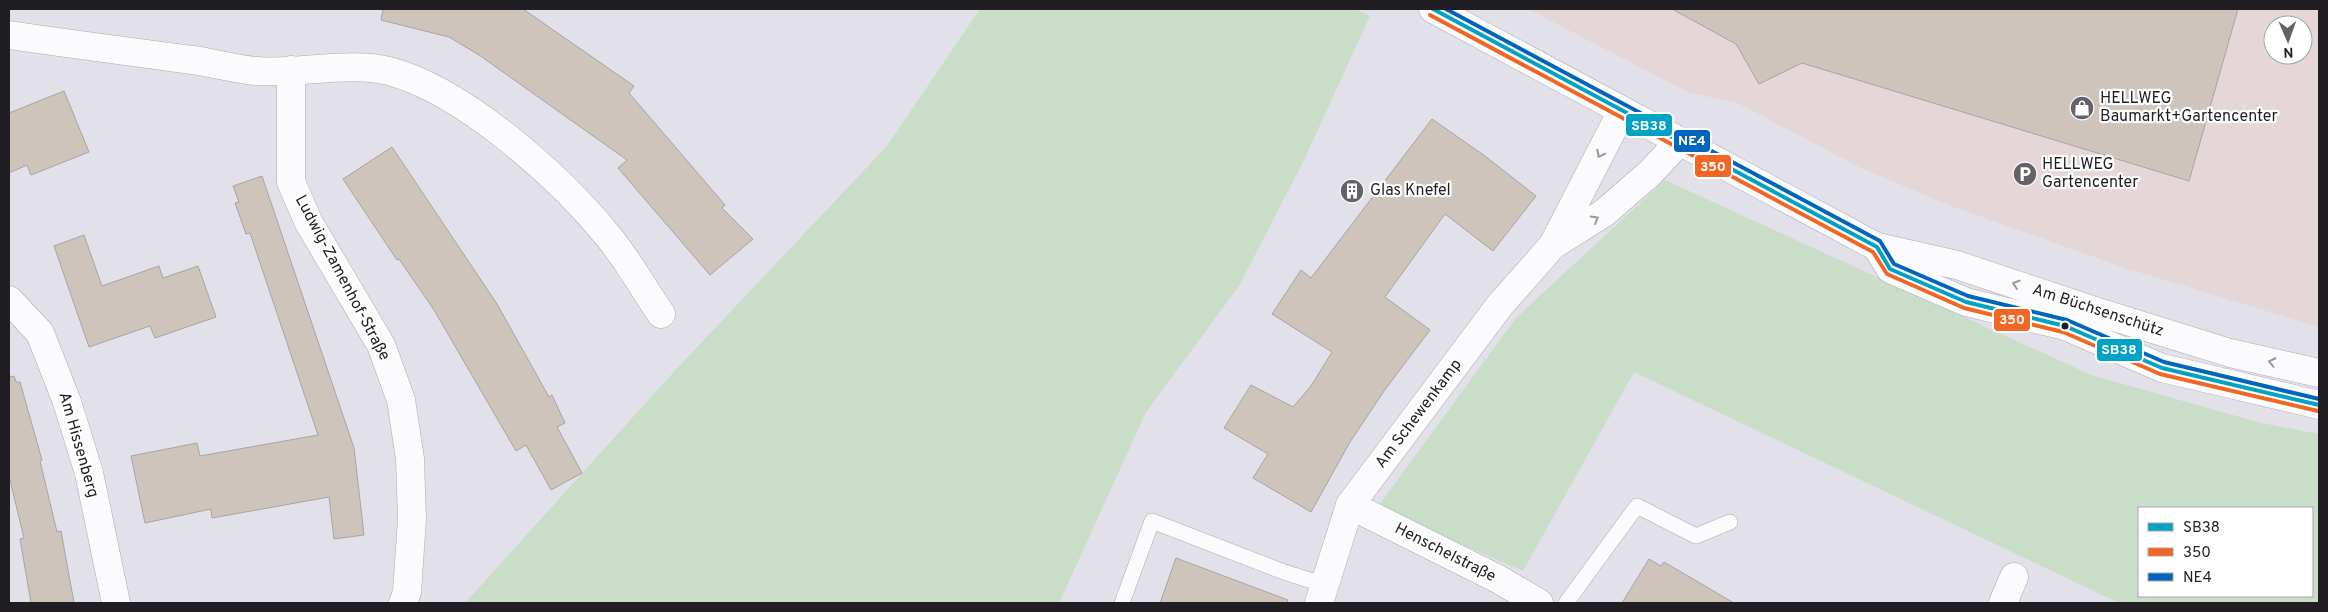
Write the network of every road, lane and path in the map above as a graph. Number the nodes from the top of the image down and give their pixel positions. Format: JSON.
{"nodes":[{"id":1,"x":1433,"y":9,"type":"edge"},
{"id":2,"x":9,"y":35,"type":"edge"},
{"id":3,"x":291,"y":70,"type":"junction"},
{"id":4,"x":1622,"y":111,"type":"junction"},
{"id":5,"x":1680,"y":141,"type":"junction"},
{"id":6,"x":1553,"y":245,"type":"junction"},
{"id":7,"x":1877,"y":247,"type":"junction"},
{"id":8,"x":9,"y":300,"type":"edge"},
{"id":9,"x":661,"y":314,"type":"dead end"},
{"id":10,"x":2319,"y":373,"type":"edge"},
{"id":11,"x":2319,"y":405,"type":"edge"},
{"id":12,"x":1350,"y":505,"type":"junction"},
{"id":13,"x":1730,"y":522,"type":"dead end"},
{"id":14,"x":2014,"y":577,"type":"dead end"},
{"id":15,"x":1322,"y":594,"type":"edge"},
{"id":16,"x":116,"y":603,"type":"edge"},
{"id":17,"x":402,"y":603,"type":"edge"},
{"id":18,"x":1122,"y":603,"type":"edge"},
{"id":19,"x":1539,"y":603,"type":"edge"},
{"id":20,"x":1566,"y":603,"type":"edge"},
{"id":21,"x":2003,"y":603,"type":"edge"}],
"edges":[{"from":1,"to":4,"type":"street","name":"Am Büchsenschütz"},
{"from":2,"to":3,"type":"street"},
{"from":3,"to":9,"type":"street"},
{"from":3,"to":17,"type":"street","name":"Ludwig-Zamenhof-Straße"},
{"from":4,"to":5,"type":"street","name":"Am Büchsenschütz"},
{"from":4,"to":6,"type":"street","name":"Am Schewenkamp","one_way":true},
{"from":6,"to":5,"type":"street","name":"Am Schewenkamp","one_way":true},
{"from":5,"to":7,"type":"street","name":"Am Büchsenschütz"},
{"from":6,"to":12,"type":"street","name":"Am Schewenkamp"},
{"from":10,"to":7,"type":"street","name":"Am Büchsenschütz","one_way":true},
{"from":7,"to":11,"type":"street","name":"Am Büchsenschütz"},
{"from":8,"to":16,"type":"street","name":"Am Hissenberg"},
{"from":12,"to":15,"type":"street","name":"Am Schewenkamp"},
{"from":12,"to":19,"type":"street","name":"Henschelstraße"},
{"from":13,"to":20,"type":"lane"},
{"from":14,"to":21,"type":"street"},
{"from":15,"to":18,"type":"lane"}]}
